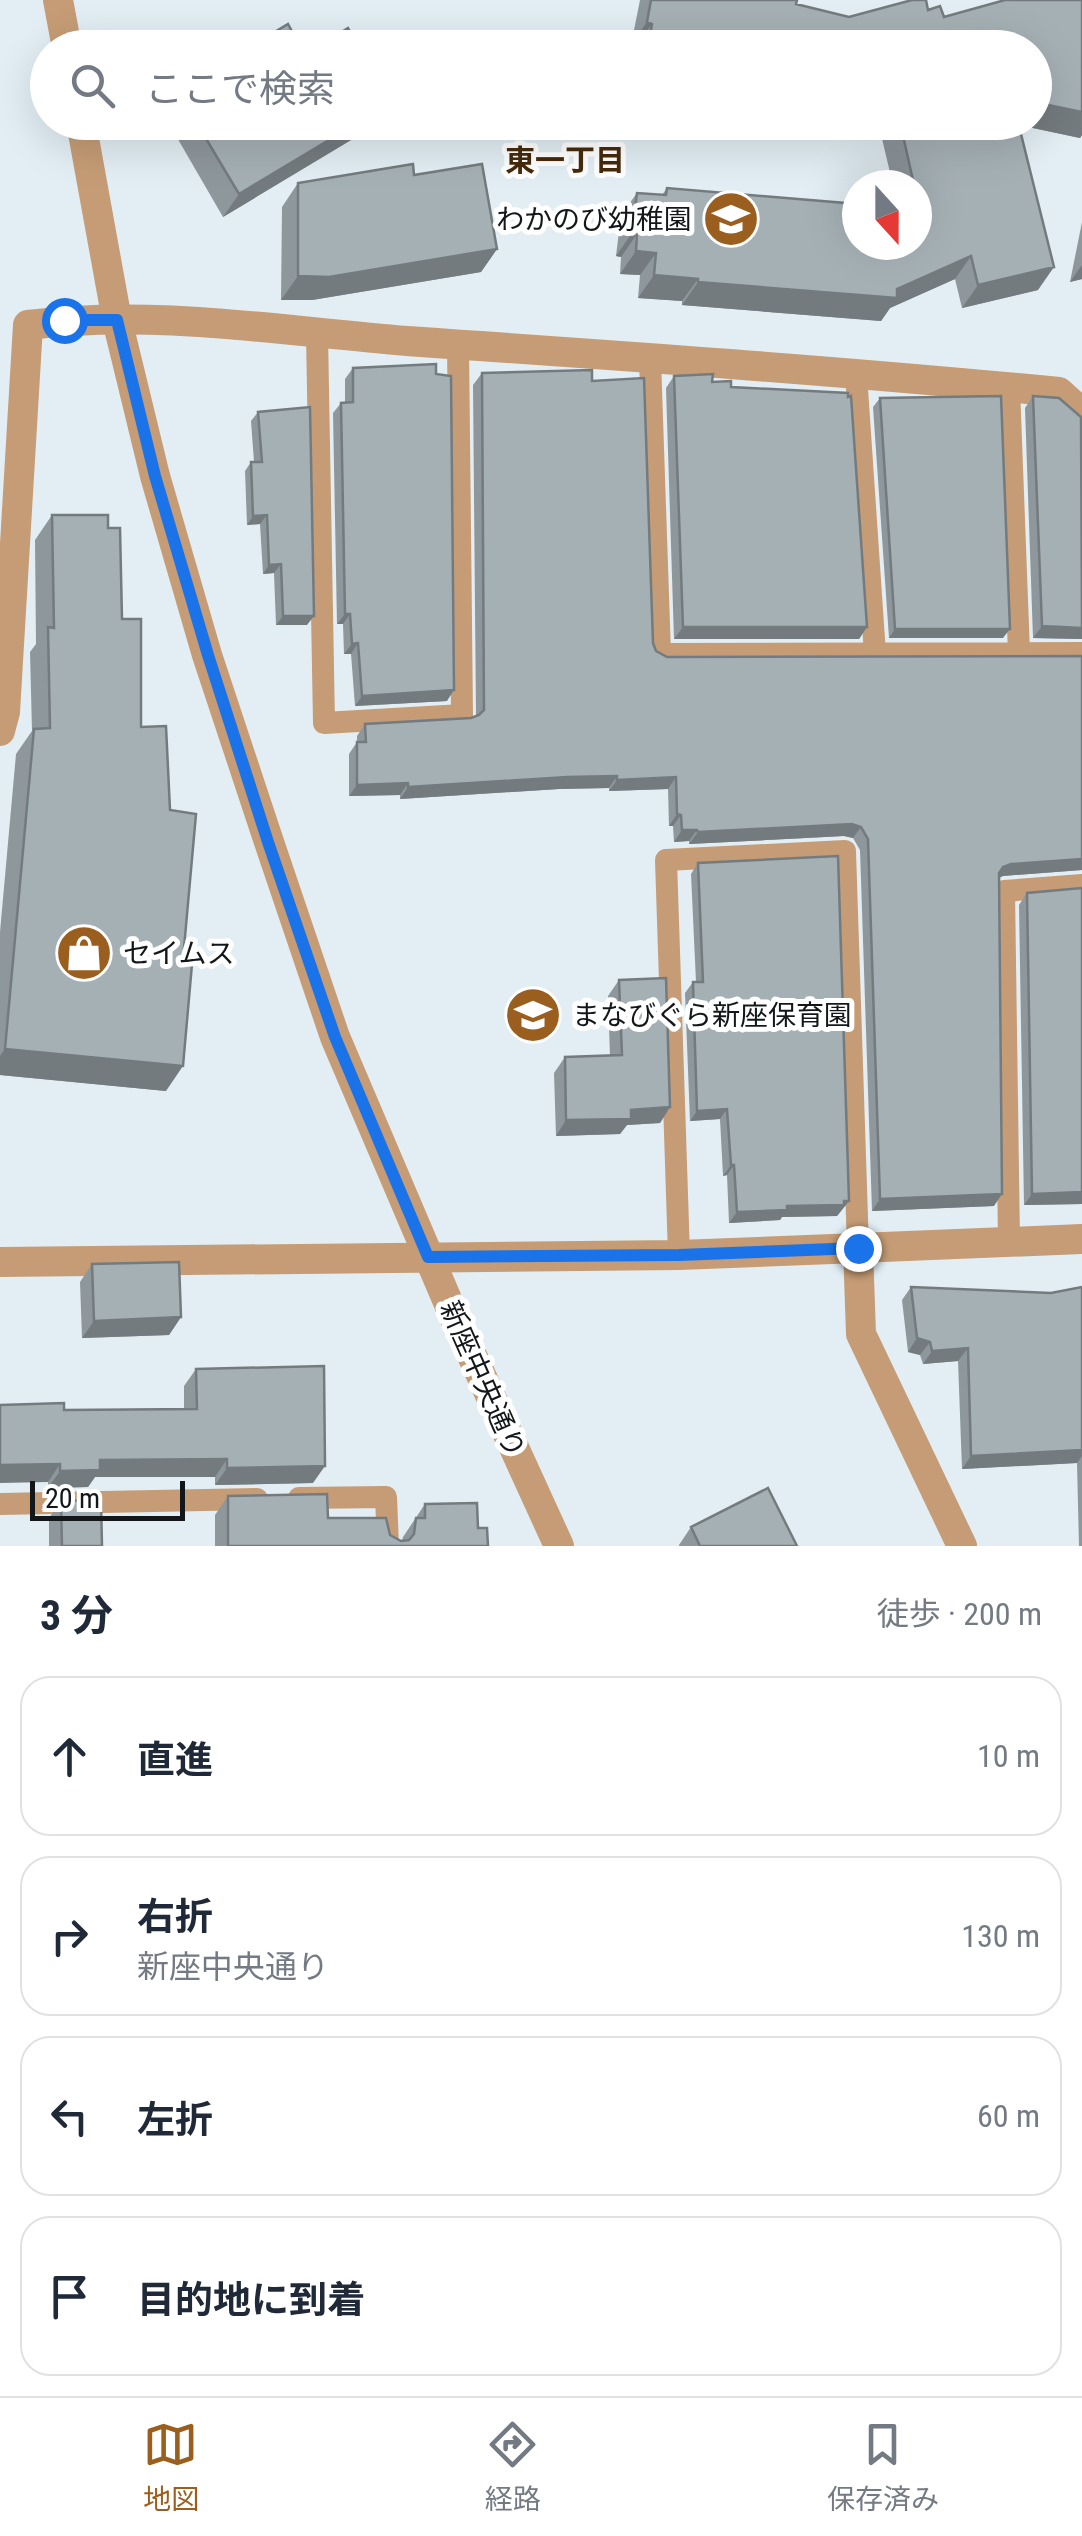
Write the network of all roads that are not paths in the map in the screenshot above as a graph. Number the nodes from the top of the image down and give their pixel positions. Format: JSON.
{"nodes":[{"id":1,"x":58,"y":0,"type":"edge"},
{"id":2,"x":64,"y":30,"type":"edge"},
{"id":3,"x":84,"y":140,"type":"edge"},
{"id":4,"x":117,"y":320,"type":"junction"},
{"id":5,"x":14,"y":325,"type":"edge"},
{"id":6,"x":317,"y":334,"type":"junction"},
{"id":7,"x":458,"y":344,"type":"junction"},
{"id":8,"x":650,"y":359,"type":"junction"},
{"id":9,"x":856,"y":374,"type":"junction"},
{"id":10,"x":1009,"y":387,"type":"junction"},
{"id":11,"x":1082,"y":414,"type":"edge"},
{"id":12,"x":1018,"y":653,"type":"junction"},
{"id":13,"x":1082,"y":653,"type":"edge"},
{"id":14,"x":875,"y":654,"type":"junction"},
{"id":15,"x":2,"y":718,"type":"edge"},
{"id":16,"x":1082,"y":885,"type":"edge"},
{"id":17,"x":1082,"y":1239,"type":"edge"},
{"id":18,"x":1009,"y":1241,"type":"junction"},
{"id":19,"x":858,"y":1248,"type":"junction"},
{"id":20,"x":679,"y":1255,"type":"junction"},
{"id":21,"x":428,"y":1257,"type":"junction"},
{"id":22,"x":0,"y":1262,"type":"edge"},
{"id":23,"x":0,"y":1504,"type":"edge"},
{"id":24,"x":388,"y":1546,"type":"edge"},
{"id":25,"x":560,"y":1546,"type":"edge"},
{"id":26,"x":962,"y":1546,"type":"edge"}],
"edges":[{"from":1,"to":2,"type":"street"},
{"from":3,"to":4,"type":"street","name":"新座中央通り"},
{"from":4,"to":5,"type":"street"},
{"from":4,"to":6,"type":"street"},
{"from":4,"to":21,"type":"street","name":"新座中央通り"},
{"from":5,"to":15,"type":"street"},
{"from":6,"to":7,"type":"street"},
{"from":6,"to":7,"type":"lane"},
{"from":7,"to":8,"type":"street"},
{"from":8,"to":9,"type":"street"},
{"from":8,"to":14,"type":"lane"},
{"from":9,"to":10,"type":"street"},
{"from":9,"to":14,"type":"lane"},
{"from":10,"to":11,"type":"street"},
{"from":10,"to":12,"type":"lane"},
{"from":12,"to":13,"type":"lane"},
{"from":12,"to":14,"type":"lane"},
{"from":16,"to":18,"type":"lane"},
{"from":17,"to":18,"type":"street"},
{"from":18,"to":19,"type":"street"},
{"from":19,"to":20,"type":"street"},
{"from":19,"to":20,"type":"lane"},
{"from":19,"to":26,"type":"street"},
{"from":20,"to":21,"type":"street"},
{"from":21,"to":22,"type":"street"},
{"from":21,"to":25,"type":"street","name":"新座中央通り"},
{"from":23,"to":24,"type":"lane"}]}
